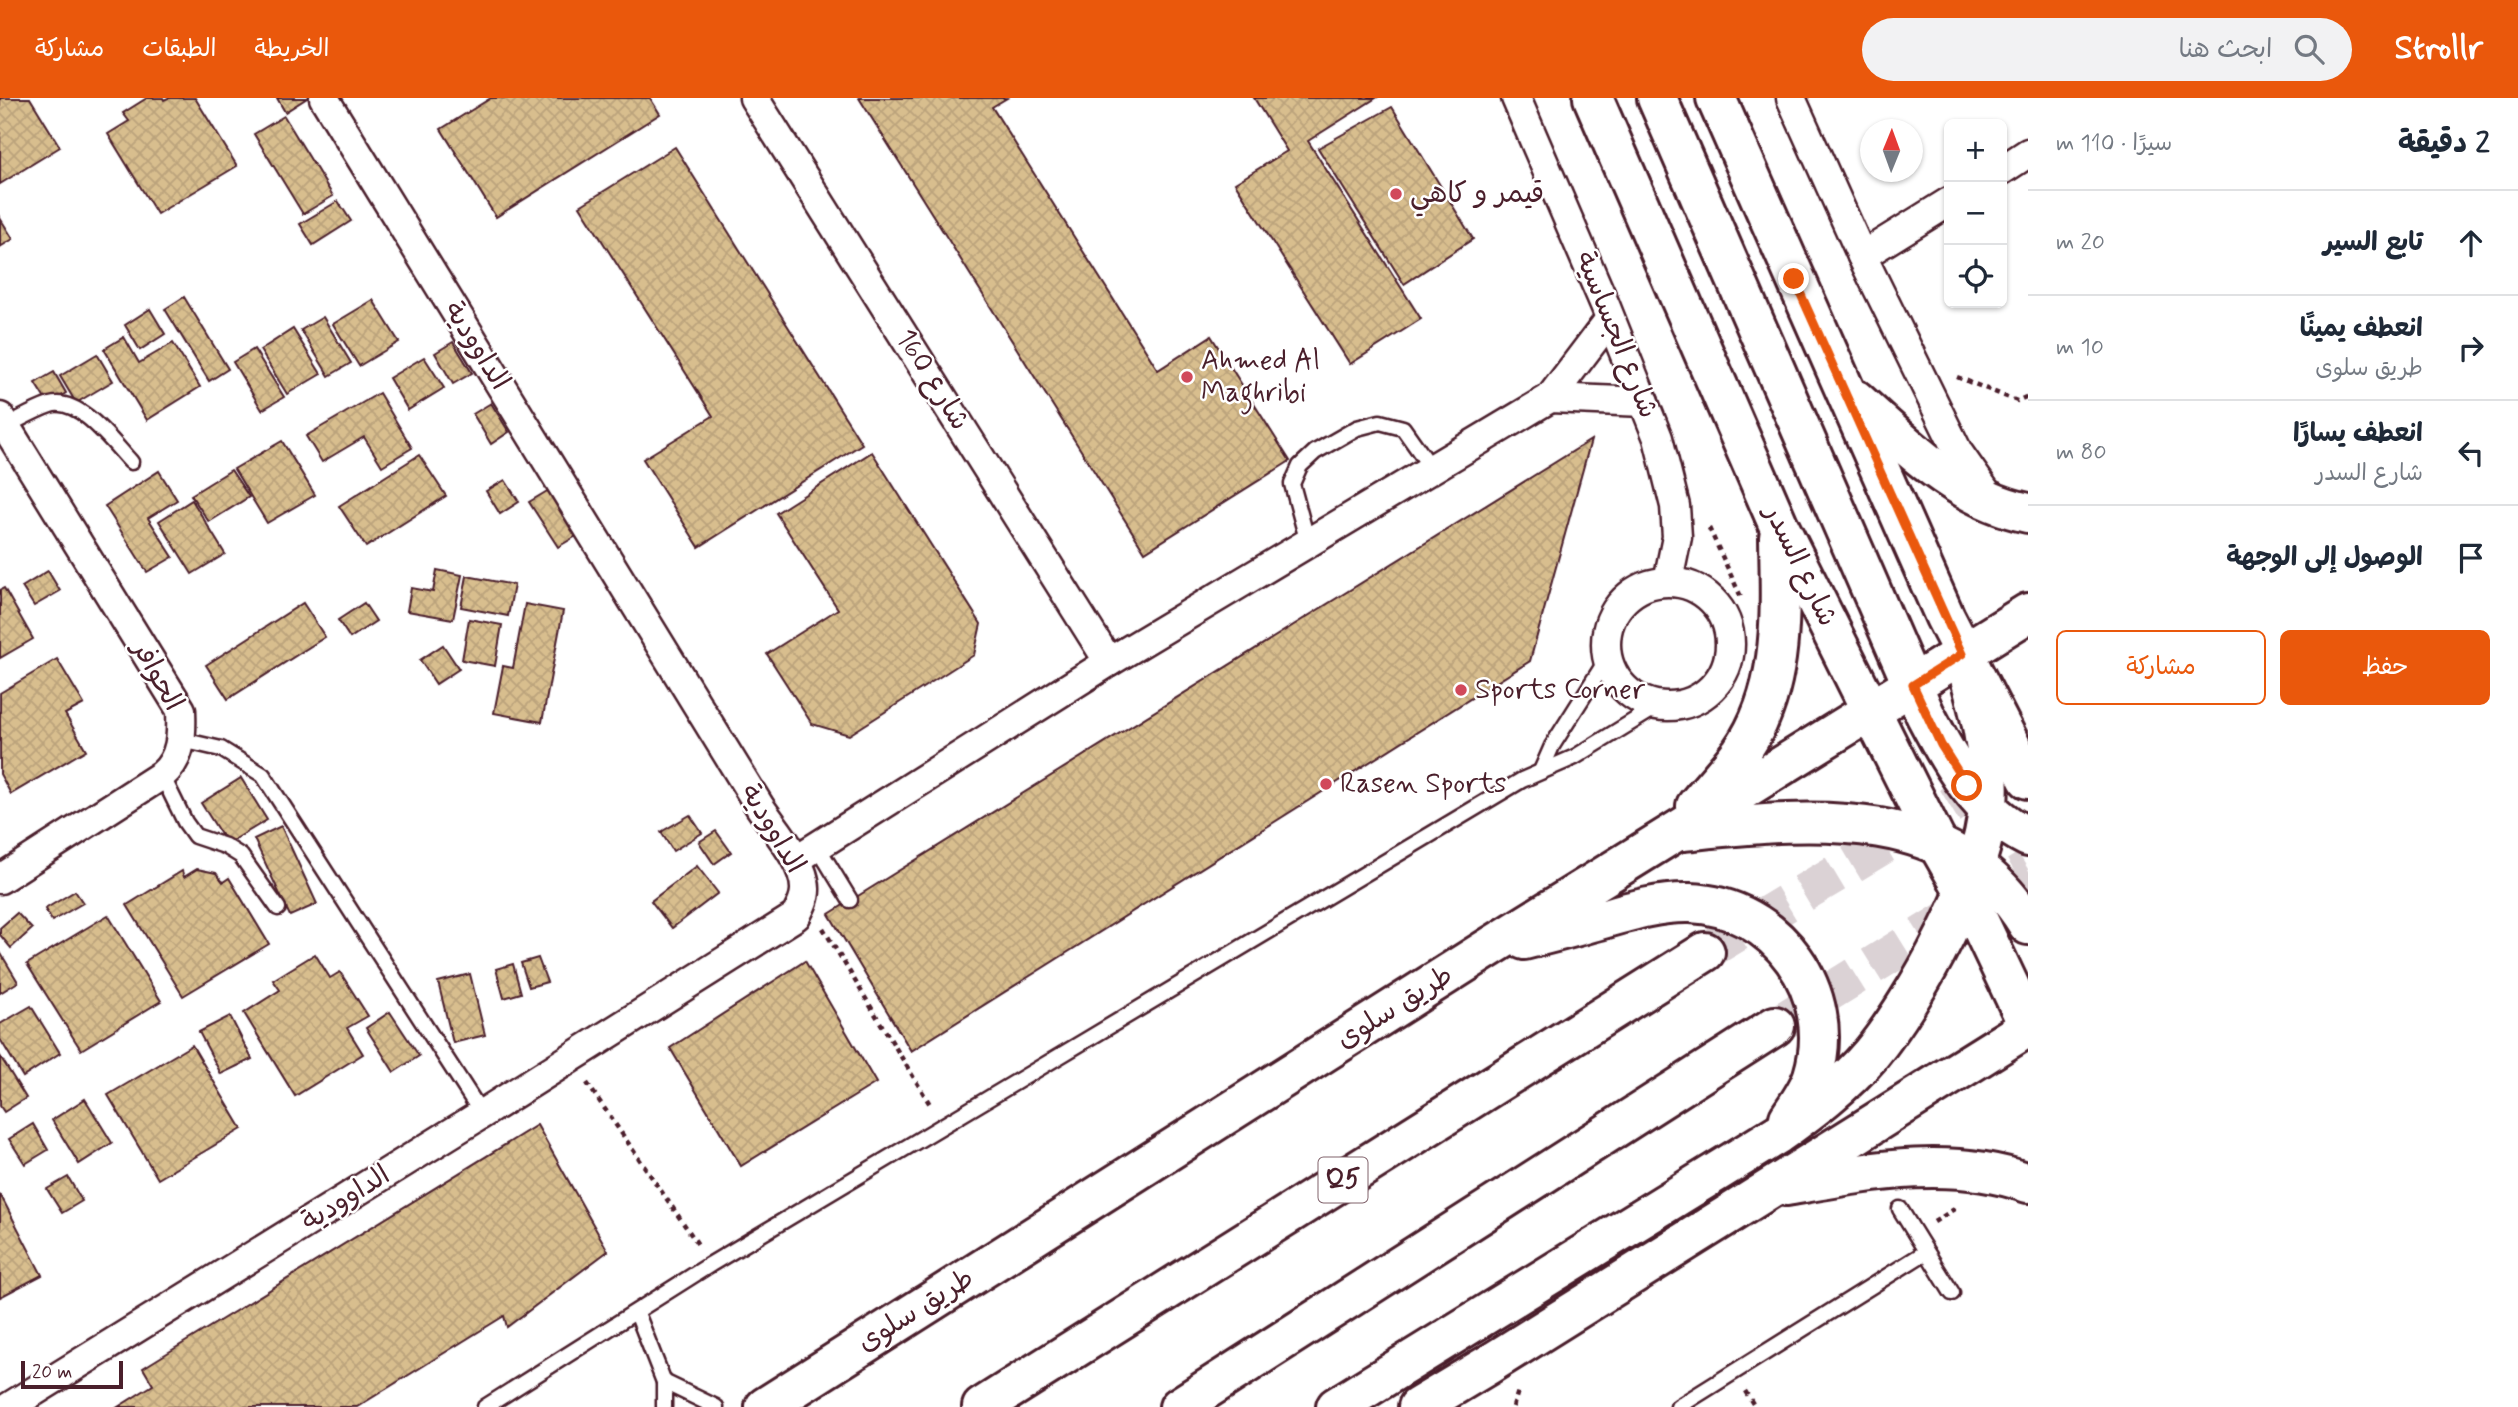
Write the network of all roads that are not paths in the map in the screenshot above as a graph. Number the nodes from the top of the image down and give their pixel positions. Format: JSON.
{"nodes":[{"id":1,"x":324,"y":98,"type":"edge"},
{"id":2,"x":754,"y":98,"type":"edge"},
{"id":3,"x":1516,"y":98,"type":"edge"},
{"id":4,"x":1593,"y":98,"type":"edge"},
{"id":5,"x":1657,"y":98,"type":"edge"},
{"id":6,"x":1716,"y":98,"type":"edge"},
{"id":7,"x":1791,"y":98,"type":"edge"},
{"id":8,"x":2028,"y":153,"type":"edge"},
{"id":9,"x":2007,"y":167,"type":"edge"},
{"id":10,"x":1944,"y":205,"type":"edge"},
{"id":11,"x":1862,"y":256,"type":"junction"},
{"id":12,"x":1610,"y":319,"type":"junction"},
{"id":13,"x":1844,"y":389,"type":"junction"},
{"id":14,"x":1549,"y":398,"type":"junction"},
{"id":15,"x":1644,"y":402,"type":"junction"},
{"id":16,"x":3,"y":422,"type":"edge"},
{"id":17,"x":131,"y":462,"type":"dead end"},
{"id":18,"x":1432,"y":469,"type":"junction"},
{"id":19,"x":2011,"y":507,"type":"edge"},
{"id":20,"x":1778,"y":524,"type":"junction"},
{"id":21,"x":1308,"y":543,"type":"junction"},
{"id":22,"x":1668,"y":581,"type":"junction"},
{"id":23,"x":2028,"y":612,"type":"edge"},
{"id":24,"x":1962,"y":654,"type":"junction"},
{"id":25,"x":1607,"y":659,"type":"junction"},
{"id":26,"x":1109,"y":662,"type":"junction"},
{"id":27,"x":1913,"y":685,"type":"junction"},
{"id":28,"x":1658,"y":706,"type":"junction"},
{"id":29,"x":1871,"y":710,"type":"junction"},
{"id":30,"x":182,"y":740,"type":"junction"},
{"id":31,"x":1541,"y":771,"type":"junction"},
{"id":32,"x":162,"y":775,"type":"junction"},
{"id":33,"x":2028,"y":779,"type":"edge"},
{"id":34,"x":1988,"y":809,"type":"junction"},
{"id":35,"x":2026,"y":825,"type":"edge"},
{"id":36,"x":1674,"y":832,"type":"junction"},
{"id":37,"x":1937,"y":843,"type":"junction"},
{"id":38,"x":807,"y":853,"type":"junction"},
{"id":39,"x":1970,"y":878,"type":"junction"},
{"id":40,"x":0,"y":879,"type":"edge"},
{"id":41,"x":850,"y":900,"type":"dead end"},
{"id":42,"x":278,"y":908,"type":"dead end"},
{"id":43,"x":2020,"y":913,"type":"edge"},
{"id":44,"x":1487,"y":949,"type":"junction"},
{"id":45,"x":1705,"y":952,"type":"tunnel mouth"},
{"id":46,"x":2028,"y":1025,"type":"edge"},
{"id":47,"x":1775,"y":1026,"type":"tunnel mouth"},
{"id":48,"x":482,"y":1114,"type":"junction"},
{"id":49,"x":1778,"y":1134,"type":"junction"},
{"id":50,"x":2028,"y":1183,"type":"edge"},
{"id":51,"x":1767,"y":1189,"type":"junction"},
{"id":52,"x":1900,"y":1209,"type":"dead end"},
{"id":53,"x":1926,"y":1252,"type":"junction"},
{"id":54,"x":1952,"y":1293,"type":"dead end"},
{"id":55,"x":637,"y":1313,"type":"junction"},
{"id":56,"x":664,"y":1382,"type":"junction"},
{"id":57,"x":9,"y":1407,"type":"edge"},
{"id":58,"x":485,"y":1407,"type":"edge"},
{"id":59,"x":664,"y":1407,"type":"edge"},
{"id":60,"x":716,"y":1407,"type":"edge"},
{"id":61,"x":765,"y":1407,"type":"edge"},
{"id":62,"x":982,"y":1407,"type":"edge"},
{"id":63,"x":1179,"y":1407,"type":"edge"},
{"id":64,"x":1336,"y":1407,"type":"edge"},
{"id":65,"x":1418,"y":1407,"type":"edge"},
{"id":66,"x":1678,"y":1407,"type":"edge"}],
"edges":[{"from":1,"to":38,"type":"street","name":"الداوودية"},
{"from":2,"to":26,"type":"street","name":"شارع 160"},
{"from":3,"to":12,"type":"street","name":"شارع الجساسية"},
{"from":4,"to":20,"type":"main road","name":"شارع السدر"},
{"from":5,"to":27,"type":"main road"},
{"from":6,"to":13,"type":"main road"},
{"from":7,"to":11,"type":"street"},
{"from":8,"to":9,"type":"street"},
{"from":10,"to":11,"type":"street"},
{"from":11,"to":19,"type":"street"},
{"from":12,"to":14,"type":"street"},
{"from":12,"to":15,"type":"street","name":"شارع الجساسية"},
{"from":13,"to":19,"type":"main road"},
{"from":13,"to":24,"type":"main road"},
{"from":14,"to":15,"type":"street"},
{"from":14,"to":18,"type":"street"},
{"from":15,"to":22,"type":"street","name":"شارع الجساسية"},
{"from":16,"to":17,"type":"lane"},
{"from":16,"to":30,"type":"street","name":"الحوافر"},
{"from":18,"to":21,"type":"street"},
{"from":18,"to":21,"type":"lane"},
{"from":20,"to":29,"type":"main road","name":"شارع السدر"},
{"from":20,"to":36,"type":"main road"},
{"from":21,"to":26,"type":"street"},
{"from":22,"to":25,"type":"street"},
{"from":22,"to":28,"type":"street"},
{"from":23,"to":24,"type":"main road","name":"طريق سلوى"},
{"from":24,"to":27,"type":"main road","name":"طريق سلوى"},
{"from":24,"to":33,"type":"main road"},
{"from":24,"to":34,"type":"main road"},
{"from":25,"to":28,"type":"street"},
{"from":25,"to":31,"type":"lane"},
{"from":26,"to":38,"type":"street"},
{"from":27,"to":29,"type":"main road","name":"طريق سلوى"},
{"from":27,"to":34,"type":"main road"},
{"from":28,"to":31,"type":"lane"},
{"from":29,"to":36,"type":"main road","name":"طريق سلوى"},
{"from":29,"to":37,"type":"main road","name":"شارع السدر"},
{"from":30,"to":32,"type":"street","name":"الحوافر"},
{"from":30,"to":48,"type":"lane"},
{"from":31,"to":55,"type":"lane"},
{"from":32,"to":40,"type":"street","name":"الحوافر"},
{"from":32,"to":42,"type":"lane"},
{"from":34,"to":35,"type":"main road"},
{"from":34,"to":39,"type":"main road"},
{"from":35,"to":43,"type":"main road"},
{"from":36,"to":37,"type":"main road"},
{"from":36,"to":44,"type":"main road","name":"طريق سلوى"},
{"from":37,"to":39,"type":"main road","name":"شارع السدر"},
{"from":38,"to":41,"type":"lane"},
{"from":38,"to":48,"type":"street","name":"الداوودية"},
{"from":39,"to":43,"type":"main road"},
{"from":39,"to":46,"type":"main road","name":"شارع السدر"},
{"from":39,"to":49,"type":"main road"},
{"from":43,"to":46,"type":"main road"},
{"from":44,"to":49,"type":"main road"},
{"from":44,"to":61,"type":"main road","name":"طريق سلوى"},
{"from":45,"to":62,"type":"main road","number":"Q5"},
{"from":46,"to":51,"type":"main road"},
{"from":47,"to":63,"type":"main road"},
{"from":48,"to":57,"type":"street","name":"الداوودية"},
{"from":49,"to":64,"type":"main road"},
{"from":50,"to":51,"type":"main road"},
{"from":51,"to":65,"type":"main road"},
{"from":52,"to":53,"type":"lane"},
{"from":53,"to":54,"type":"lane"},
{"from":53,"to":66,"type":"lane"},
{"from":55,"to":56,"type":"lane"},
{"from":55,"to":58,"type":"lane"},
{"from":56,"to":59,"type":"lane"},
{"from":56,"to":60,"type":"lane"}]}
